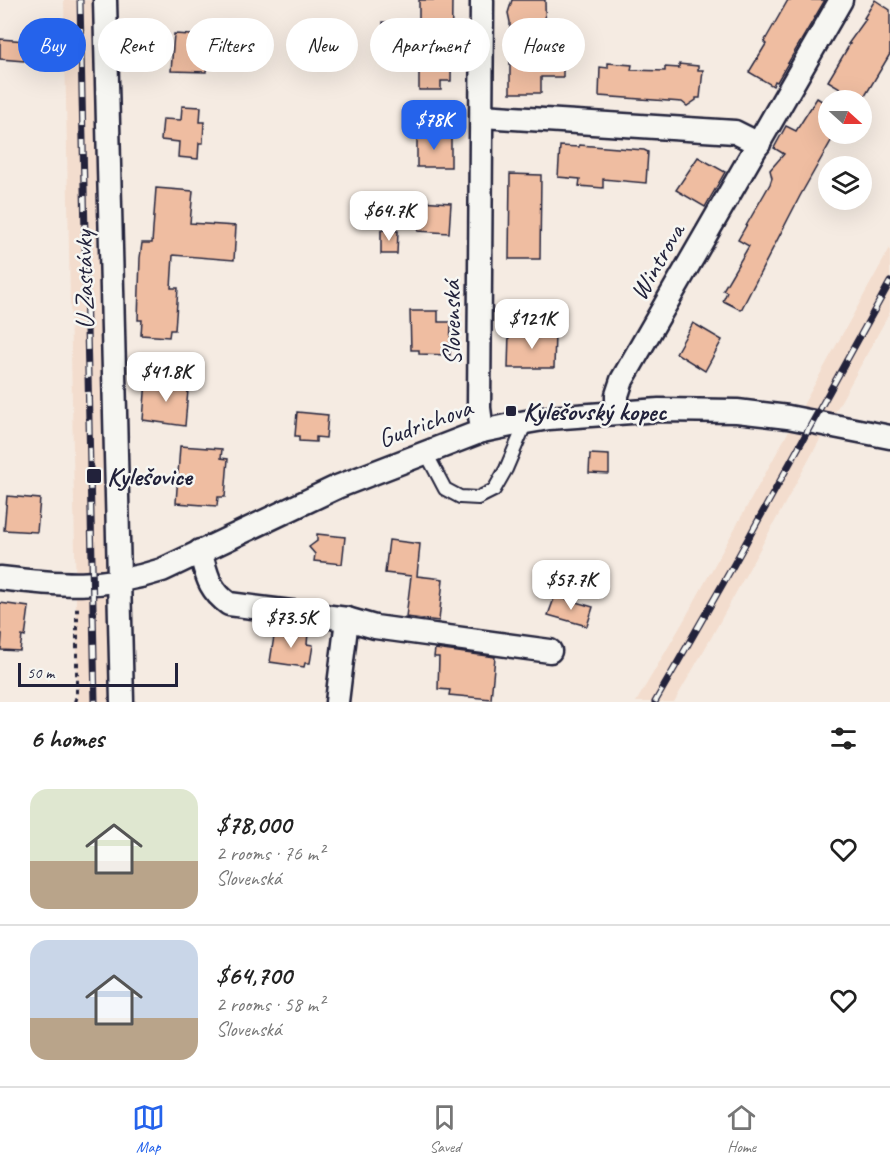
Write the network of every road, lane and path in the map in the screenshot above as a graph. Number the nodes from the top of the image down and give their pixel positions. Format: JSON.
{"nodes":[{"id":1,"x":105,"y":0,"type":"edge"},
{"id":2,"x":482,"y":0,"type":"edge"},
{"id":3,"x":841,"y":0,"type":"edge"},
{"id":4,"x":482,"y":116,"type":"junction"},
{"id":5,"x":759,"y":144,"type":"junction"},
{"id":6,"x":616,"y":412,"type":"junction"},
{"id":7,"x":526,"y":422,"type":"junction"},
{"id":8,"x":482,"y":431,"type":"junction"},
{"id":9,"x":890,"y":437,"type":"edge"},
{"id":10,"x":426,"y":451,"type":"junction"},
{"id":11,"x":200,"y":551,"type":"junction"},
{"id":12,"x":0,"y":578,"type":"edge"},
{"id":13,"x":119,"y":581,"type":"junction"},
{"id":14,"x":77,"y":585,"type":"junction"},
{"id":15,"x":347,"y":619,"type":"junction"},
{"id":16,"x":550,"y":651,"type":"dead end"},
{"id":17,"x":75,"y":702,"type":"edge"},
{"id":18,"x":122,"y":702,"type":"edge"},
{"id":19,"x":338,"y":702,"type":"edge"}],
"edges":[{"from":1,"to":13,"type":"street","name":"U Zastávky"},
{"from":2,"to":4,"type":"street","name":"Slovenská"},
{"from":3,"to":5,"type":"street","name":"Wintrova"},
{"from":4,"to":5,"type":"street"},
{"from":4,"to":8,"type":"street","name":"Slovenská"},
{"from":5,"to":6,"type":"street","name":"Wintrova"},
{"from":6,"to":7,"type":"street","name":"Gudrichova"},
{"from":6,"to":9,"type":"street","name":"Gudrichova"},
{"from":7,"to":8,"type":"street","name":"Gudrichova"},
{"from":7,"to":10,"type":"lane"},
{"from":8,"to":10,"type":"street","name":"Gudrichova"},
{"from":10,"to":11,"type":"street","name":"Gudrichova"},
{"from":11,"to":13,"type":"street","name":"Gudrichova"},
{"from":11,"to":15,"type":"street"},
{"from":12,"to":14,"type":"street","name":"Gudrichova"},
{"from":13,"to":14,"type":"street","name":"Gudrichova"},
{"from":13,"to":18,"type":"street","name":"U Zastávky"},
{"from":14,"to":17,"type":"path"},
{"from":15,"to":16,"type":"street"},
{"from":15,"to":19,"type":"street"}]}
